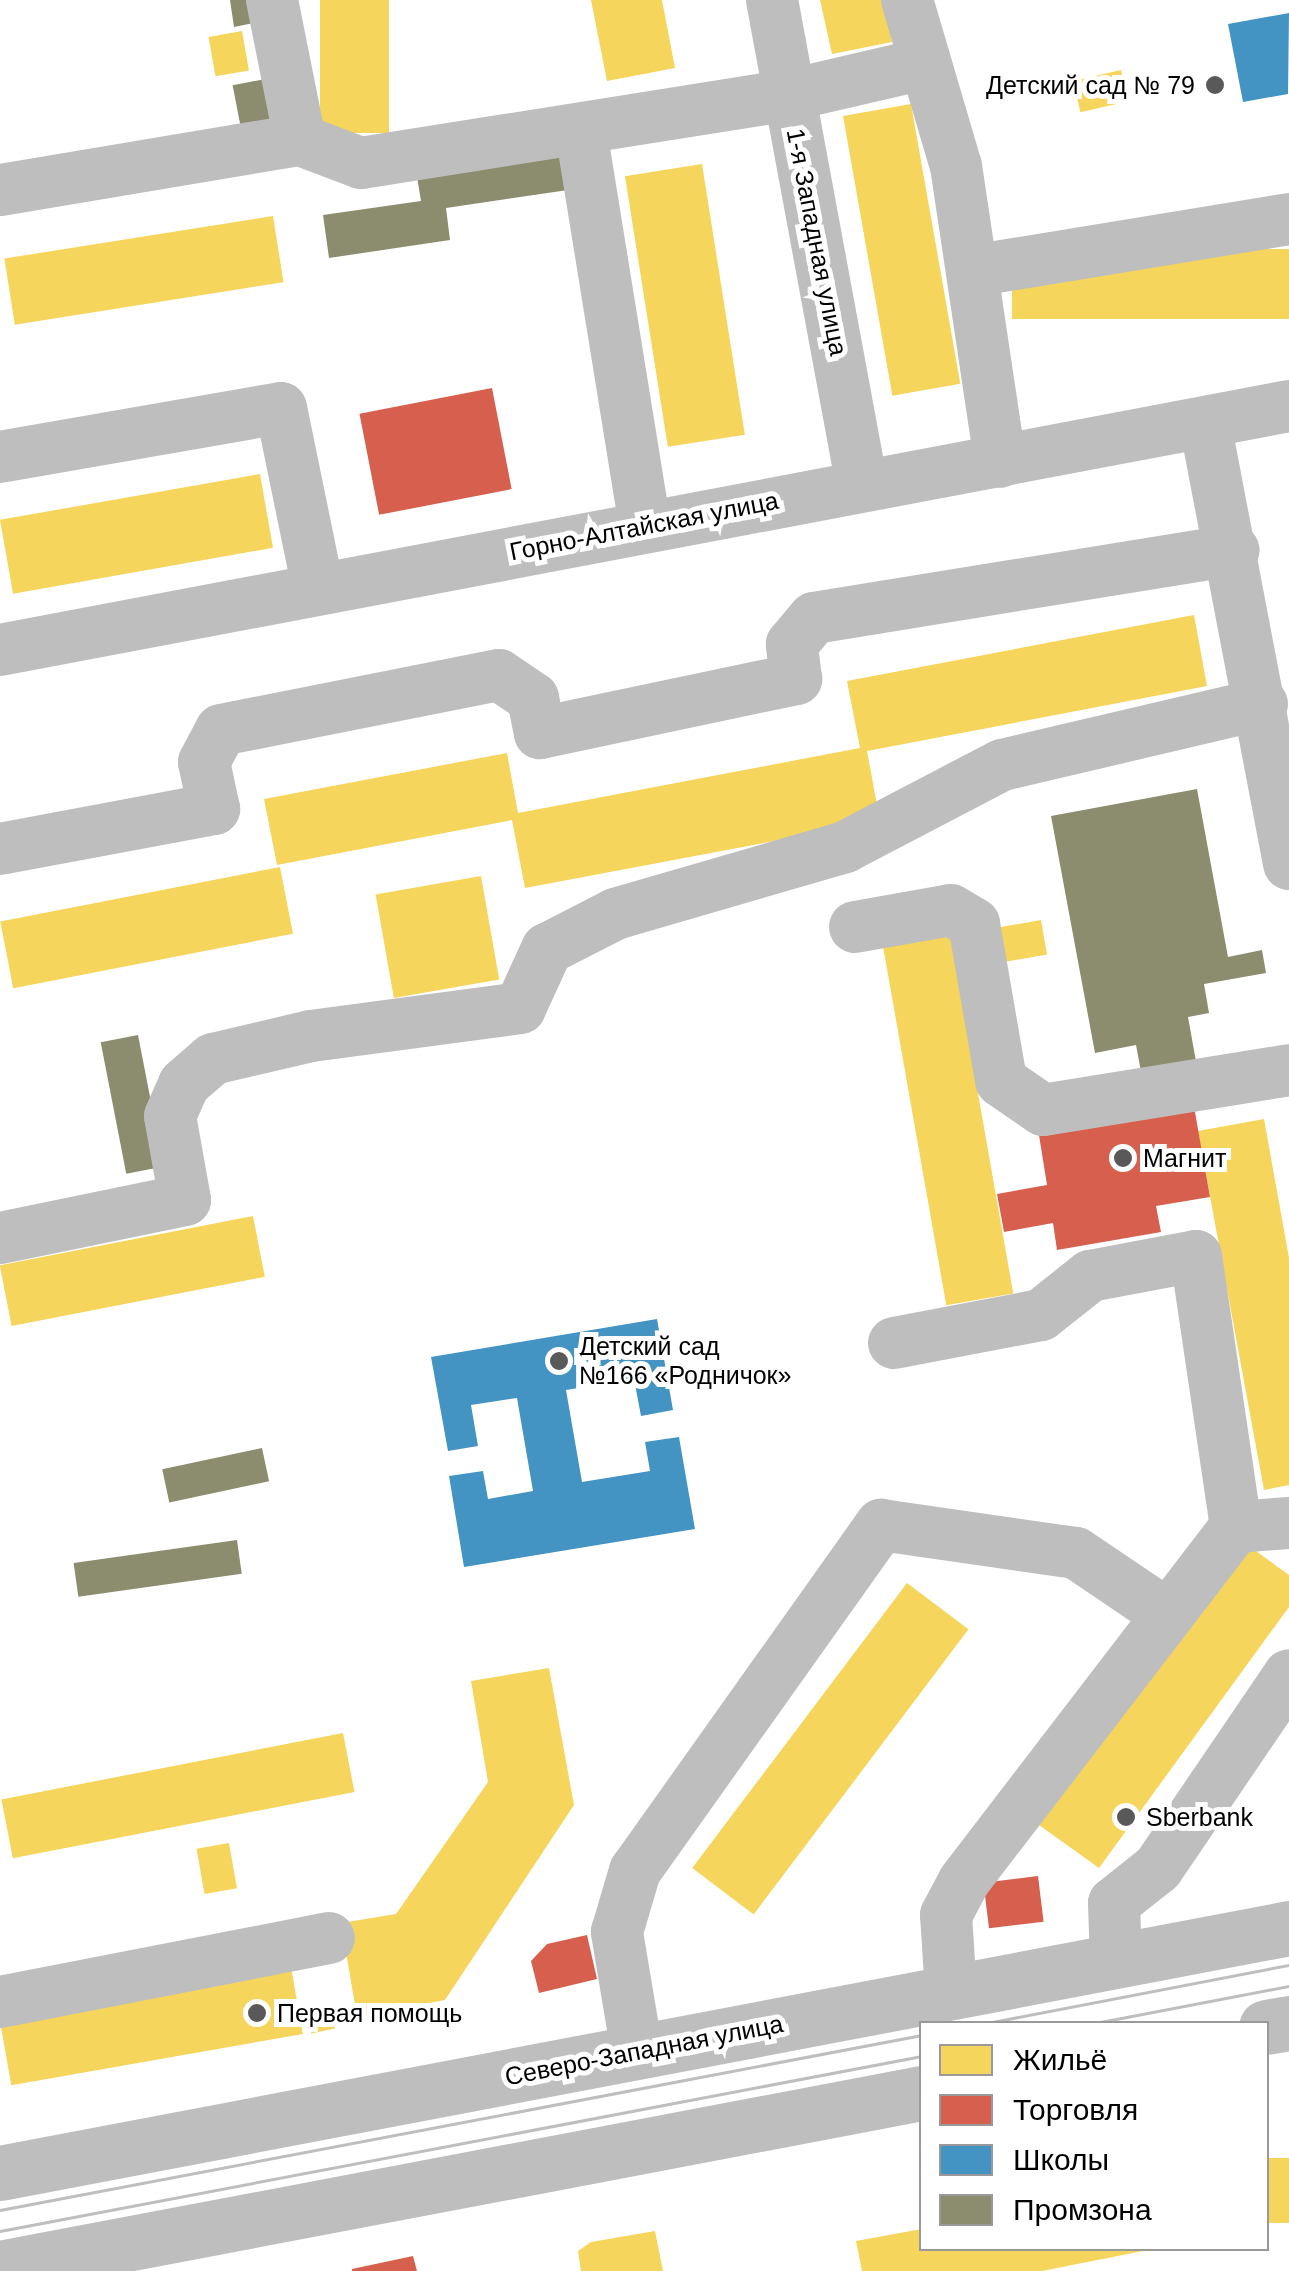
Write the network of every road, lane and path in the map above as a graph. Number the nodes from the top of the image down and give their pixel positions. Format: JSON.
{"nodes":[{"id":1,"x":272,"y":0,"type":"edge"},
{"id":2,"x":772,"y":0,"type":"edge"},
{"id":3,"x":907,"y":0,"type":"edge"},
{"id":4,"x":919,"y":64,"type":"junction"},
{"id":5,"x":790,"y":94,"type":"junction"},
{"id":6,"x":580,"y":131,"type":"junction"},
{"id":7,"x":300,"y":140,"type":"junction"},
{"id":8,"x":0,"y":190,"type":"edge"},
{"id":9,"x":1289,"y":218,"type":"edge"},
{"id":10,"x":972,"y":270,"type":"junction"},
{"id":11,"x":1289,"y":406,"type":"edge"},
{"id":12,"x":1206,"y":423,"type":"junction"},
{"id":13,"x":2,"y":448,"type":"edge"},
{"id":14,"x":1000,"y":462,"type":"junction"},
{"id":15,"x":862,"y":485,"type":"junction"},
{"id":16,"x":645,"y":526,"type":"junction"},
{"id":17,"x":1234,"y":550,"type":"junction"},
{"id":18,"x":318,"y":589,"type":"junction"},
{"id":19,"x":0,"y":650,"type":"edge"},
{"id":20,"x":1262,"y":704,"type":"junction"},
{"id":21,"x":0,"y":849,"type":"edge"},
{"id":22,"x":1289,"y":864,"type":"edge"},
{"id":23,"x":856,"y":927,"type":"dead end"},
{"id":24,"x":1289,"y":1070,"type":"edge"},
{"id":25,"x":0,"y":1238,"type":"edge"},
{"id":26,"x":894,"y":1342,"type":"dead end"},
{"id":27,"x":1289,"y":1523,"type":"edge"},
{"id":28,"x":1236,"y":1528,"type":"junction"},
{"id":29,"x":1168,"y":1615,"type":"junction"},
{"id":30,"x":1289,"y":1675,"type":"edge"},
{"id":31,"x":1289,"y":1928,"type":"edge"},
{"id":32,"x":330,"y":1938,"type":"dead end"},
{"id":33,"x":1116,"y":1961,"type":"junction"},
{"id":34,"x":951,"y":1992,"type":"junction"},
{"id":35,"x":0,"y":2002,"type":"edge"},
{"id":36,"x":637,"y":2052,"type":"junction"},
{"id":37,"x":919,"y":2094,"type":"edge"},
{"id":38,"x":0,"y":2172,"type":"edge"},
{"id":39,"x":0,"y":2268,"type":"edge"}],
"edges":[{"from":1,"to":7,"type":"street"},
{"from":2,"to":5,"type":"street","name":"1-я Западная улица"},
{"from":3,"to":4,"type":"street"},
{"from":4,"to":5,"type":"street"},
{"from":4,"to":10,"type":"street"},
{"from":5,"to":6,"type":"street"},
{"from":5,"to":15,"type":"street","name":"1-я Западная улица"},
{"from":6,"to":7,"type":"street"},
{"from":6,"to":16,"type":"street"},
{"from":7,"to":8,"type":"street"},
{"from":9,"to":10,"type":"street"},
{"from":10,"to":14,"type":"street"},
{"from":11,"to":12,"type":"street","name":"Горно-Алтайская улица"},
{"from":12,"to":14,"type":"street","name":"Горно-Алтайская улица"},
{"from":12,"to":17,"type":"street"},
{"from":13,"to":18,"type":"street"},
{"from":14,"to":15,"type":"street","name":"Горно-Алтайская улица"},
{"from":15,"to":16,"type":"street","name":"Горно-Алтайская улица"},
{"from":16,"to":18,"type":"street","name":"Горно-Алтайская улица"},
{"from":17,"to":20,"type":"street"},
{"from":17,"to":21,"type":"street"},
{"from":18,"to":19,"type":"street","name":"Горно-Алтайская улица"},
{"from":20,"to":22,"type":"street"},
{"from":20,"to":25,"type":"street"},
{"from":23,"to":24,"type":"street"},
{"from":26,"to":28,"type":"street"},
{"from":27,"to":28,"type":"street"},
{"from":28,"to":29,"type":"street"},
{"from":29,"to":34,"type":"street"},
{"from":29,"to":36,"type":"street"},
{"from":30,"to":33,"type":"street"},
{"from":31,"to":33,"type":"main road","name":"Северо-Западная улица"},
{"from":32,"to":35,"type":"street"},
{"from":33,"to":34,"type":"main road","name":"Северо-Западная улица"},
{"from":34,"to":36,"type":"main road","name":"Северо-Западная улица"},
{"from":36,"to":38,"type":"main road","name":"Северо-Западная улица"},
{"from":37,"to":39,"type":"main road"}]}
